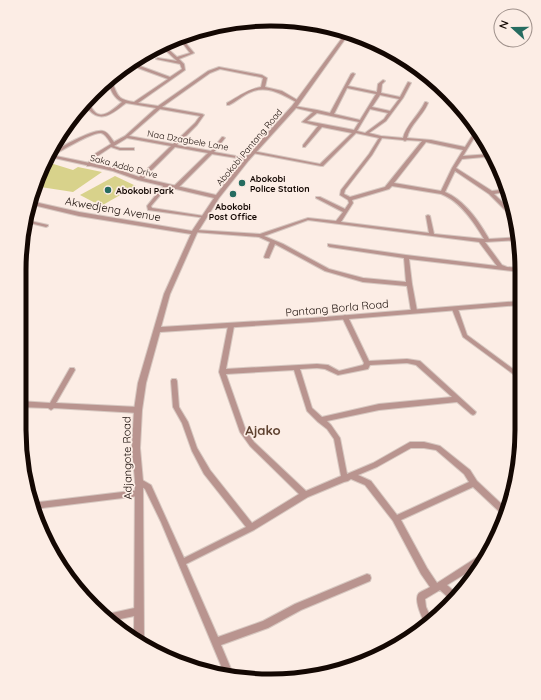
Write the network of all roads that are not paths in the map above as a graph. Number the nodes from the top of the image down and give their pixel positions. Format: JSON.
{"nodes":[{"id":1,"x":345,"y":38,"type":"edge"},
{"id":2,"x":184,"y":42,"type":"edge"},
{"id":3,"x":166,"y":50,"type":"edge"},
{"id":4,"x":158,"y":59,"type":"dead end"},
{"id":5,"x":176,"y":59,"type":"junction"},
{"id":6,"x":181,"y":63,"type":"junction"},
{"id":7,"x":139,"y":67,"type":"dead end"},
{"id":8,"x":353,"y":74,"type":"dead end"},
{"id":9,"x":170,"y":78,"type":"junction"},
{"id":10,"x":383,"y":81,"type":"dead end"},
{"id":11,"x":410,"y":83,"type":"dead end"},
{"id":12,"x":111,"y":86,"type":"edge"},
{"id":13,"x":347,"y":87,"type":"junction"},
{"id":14,"x":263,"y":88,"type":"junction"},
{"id":15,"x":378,"y":94,"type":"junction"},
{"id":16,"x":401,"y":98,"type":"junction"},
{"id":17,"x":297,"y":101,"type":"junction"},
{"id":18,"x":125,"y":102,"type":"junction"},
{"id":19,"x":426,"y":103,"type":"dead end"},
{"id":20,"x":134,"y":104,"type":"junction"},
{"id":21,"x":228,"y":104,"type":"dead end"},
{"id":22,"x":294,"y":107,"type":"junction"},
{"id":23,"x":370,"y":108,"type":"junction"},
{"id":24,"x":90,"y":109,"type":"joint"},
{"id":25,"x":157,"y":109,"type":"junction"},
{"id":26,"x":87,"y":110,"type":"edge"},
{"id":27,"x":317,"y":111,"type":"junction"},
{"id":28,"x":390,"y":112,"type":"junction"},
{"id":29,"x":332,"y":114,"type":"junction"},
{"id":30,"x":361,"y":120,"type":"junction"},
{"id":31,"x":320,"y":126,"type":"junction"},
{"id":32,"x":355,"y":132,"type":"junction"},
{"id":33,"x":366,"y":134,"type":"junction"},
{"id":34,"x":474,"y":135,"type":"edge"},
{"id":35,"x":126,"y":137,"type":"junction"},
{"id":36,"x":381,"y":137,"type":"junction"},
{"id":37,"x":223,"y":138,"type":"dead end"},
{"id":38,"x":405,"y":140,"type":"junction"},
{"id":39,"x":424,"y":141,"type":"junction"},
{"id":40,"x":112,"y":145,"type":"junction"},
{"id":41,"x":175,"y":145,"type":"junction"},
{"id":42,"x":304,"y":146,"type":"dead end"},
{"id":43,"x":133,"y":149,"type":"dead end"},
{"id":44,"x":466,"y":149,"type":"junction"},
{"id":45,"x":57,"y":152,"type":"edge"},
{"id":46,"x":212,"y":152,"type":"junction"},
{"id":47,"x":253,"y":152,"type":"junction"},
{"id":48,"x":54,"y":156,"type":"edge"},
{"id":49,"x":485,"y":156,"type":"joint"},
{"id":50,"x":460,"y":158,"type":"junction"},
{"id":51,"x":488,"y":158,"type":"edge"},
{"id":52,"x":247,"y":159,"type":"junction"},
{"id":53,"x":89,"y":165,"type":"junction"},
{"id":54,"x":454,"y":168,"type":"junction"},
{"id":55,"x":140,"y":179,"type":"junction"},
{"id":56,"x":391,"y":184,"type":"junction"},
{"id":57,"x":166,"y":186,"type":"junction"},
{"id":58,"x":175,"y":188,"type":"junction"},
{"id":59,"x":502,"y":191,"type":"edge"},
{"id":60,"x":442,"y":193,"type":"junction"},
{"id":61,"x":492,"y":193,"type":"junction"},
{"id":62,"x":217,"y":197,"type":"junction"},
{"id":63,"x":318,"y":198,"type":"dead end"},
{"id":64,"x":350,"y":199,"type":"junction"},
{"id":65,"x":35,"y":204,"type":"edge"},
{"id":66,"x":507,"y":209,"type":"edge"},
{"id":67,"x":345,"y":211,"type":"junction"},
{"id":68,"x":428,"y":216,"type":"dead end"},
{"id":69,"x":204,"y":217,"type":"junction"},
{"id":70,"x":31,"y":222,"type":"edge"},
{"id":71,"x":338,"y":222,"type":"junction"},
{"id":72,"x":46,"y":226,"type":"dead end"},
{"id":73,"x":195,"y":232,"type":"junction"},
{"id":74,"x":432,"y":234,"type":"junction"},
{"id":75,"x":260,"y":236,"type":"junction"},
{"id":76,"x":513,"y":238,"type":"edge"},
{"id":77,"x":484,"y":240,"type":"junction"},
{"id":78,"x":273,"y":242,"type":"junction"},
{"id":79,"x":330,"y":244,"type":"dead end"},
{"id":80,"x":267,"y":257,"type":"dead end"},
{"id":81,"x":406,"y":257,"type":"junction"},
{"id":82,"x":503,"y":268,"type":"junction"},
{"id":83,"x":515,"y":269,"type":"edge"},
{"id":84,"x":409,"y":284,"type":"junction"},
{"id":85,"x":515,"y":305,"type":"edge"},
{"id":86,"x":455,"y":309,"type":"junction"},
{"id":87,"x":414,"y":311,"type":"junction"},
{"id":88,"x":345,"y":317,"type":"junction"},
{"id":89,"x":231,"y":326,"type":"junction"},
{"id":90,"x":156,"y":330,"type":"junction"},
{"id":91,"x":367,"y":363,"type":"junction"},
{"id":92,"x":297,"y":368,"type":"junction"},
{"id":93,"x":72,"y":370,"type":"dead end"},
{"id":94,"x":222,"y":372,"type":"junction"},
{"id":95,"x":515,"y":373,"type":"edge"},
{"id":96,"x":174,"y":382,"type":"dead end"},
{"id":97,"x":457,"y":399,"type":"junction"},
{"id":98,"x":26,"y":405,"type":"edge"},
{"id":99,"x":51,"y":407,"type":"junction"},
{"id":100,"x":138,"y":410,"type":"junction"},
{"id":101,"x":473,"y":412,"type":"dead end"},
{"id":102,"x":320,"y":420,"type":"junction"},
{"id":103,"x":349,"y":477,"type":"junction"},
{"id":104,"x":139,"y":481,"type":"junction"},
{"id":105,"x":474,"y":483,"type":"junction"},
{"id":106,"x":139,"y":493,"type":"junction"},
{"id":107,"x":305,"y":495,"type":"junction"},
{"id":108,"x":38,"y":505,"type":"edge"},
{"id":109,"x":502,"y":509,"type":"edge"},
{"id":110,"x":396,"y":519,"type":"junction"},
{"id":111,"x":251,"y":528,"type":"junction"},
{"id":112,"x":183,"y":562,"type":"junction"},
{"id":113,"x":474,"y":564,"type":"edge"},
{"id":114,"x":367,"y":578,"type":"dead end"},
{"id":115,"x":438,"y":586,"type":"junction"},
{"id":116,"x":451,"y":594,"type":"edge"},
{"id":117,"x":139,"y":610,"type":"junction"},
{"id":118,"x":113,"y":616,"type":"edge"},
{"id":119,"x":426,"y":617,"type":"edge"},
{"id":120,"x":140,"y":636,"type":"edge"},
{"id":121,"x":216,"y":642,"type":"junction"},
{"id":122,"x":227,"y":670,"type":"edge"}],
"edges":[{"from":1,"to":17,"type":"street","name":"Abokobi Pantang Road"},
{"from":2,"to":5,"type":"street"},
{"from":3,"to":5,"type":"street"},
{"from":4,"to":6,"type":"street"},
{"from":5,"to":6,"type":"street"},
{"from":6,"to":9,"type":"street"},
{"from":7,"to":9,"type":"street"},
{"from":8,"to":13,"type":"street"},
{"from":9,"to":20,"type":"street"},
{"from":10,"to":15,"type":"street"},
{"from":11,"to":16,"type":"street"},
{"from":12,"to":18,"type":"street"},
{"from":13,"to":15,"type":"street"},
{"from":13,"to":29,"type":"street"},
{"from":14,"to":17,"type":"street"},
{"from":14,"to":21,"type":"street"},
{"from":14,"to":25,"type":"street"},
{"from":15,"to":16,"type":"street"},
{"from":15,"to":23,"type":"street"},
{"from":16,"to":28,"type":"street"},
{"from":17,"to":22,"type":"street","name":"Abokobi Pantang Road"},
{"from":18,"to":20,"type":"street"},
{"from":18,"to":24,"type":"street"},
{"from":19,"to":38,"type":"street"},
{"from":20,"to":25,"type":"street"},
{"from":22,"to":27,"type":"street"},
{"from":22,"to":47,"type":"street","name":"Abokobi Pantang Road"},
{"from":23,"to":28,"type":"street"},
{"from":23,"to":30,"type":"street"},
{"from":24,"to":26,"type":"street"},
{"from":25,"to":35,"type":"street"},
{"from":25,"to":41,"type":"street"},
{"from":27,"to":29,"type":"street"},
{"from":27,"to":31,"type":"street"},
{"from":28,"to":33,"type":"street"},
{"from":29,"to":30,"type":"street"},
{"from":30,"to":32,"type":"street"},
{"from":31,"to":32,"type":"street"},
{"from":31,"to":42,"type":"street"},
{"from":32,"to":33,"type":"street"},
{"from":32,"to":47,"type":"street"},
{"from":33,"to":36,"type":"street"},
{"from":34,"to":44,"type":"street"},
{"from":35,"to":40,"type":"street"},
{"from":35,"to":41,"type":"street","name":"Naa Dzagbele Lane"},
{"from":36,"to":38,"type":"street"},
{"from":36,"to":64,"type":"street"},
{"from":37,"to":46,"type":"street"},
{"from":38,"to":39,"type":"street"},
{"from":39,"to":44,"type":"street"},
{"from":39,"to":56,"type":"street"},
{"from":40,"to":43,"type":"street"},
{"from":40,"to":45,"type":"street"},
{"from":40,"to":53,"type":"street"},
{"from":41,"to":46,"type":"street","name":"Naa Dzagbele Lane"},
{"from":41,"to":55,"type":"street"},
{"from":44,"to":50,"type":"street"},
{"from":46,"to":52,"type":"street","name":"Naa Dzagbele Lane"},
{"from":46,"to":58,"type":"street"},
{"from":47,"to":52,"type":"street","name":"Abokobi Pantang Road"},
{"from":48,"to":53,"type":"street","name":"Saka Addo Drive"},
{"from":49,"to":50,"type":"street"},
{"from":49,"to":51,"type":"street"},
{"from":50,"to":54,"type":"street"},
{"from":52,"to":62,"type":"street","name":"Abokobi Pantang Road"},
{"from":53,"to":55,"type":"street","name":"Saka Addo Drive"},
{"from":54,"to":60,"type":"street"},
{"from":54,"to":61,"type":"street"},
{"from":55,"to":57,"type":"street","name":"Saka Addo Drive"},
{"from":56,"to":60,"type":"street"},
{"from":56,"to":64,"type":"street"},
{"from":57,"to":58,"type":"street","name":"Saka Addo Drive"},
{"from":57,"to":69,"type":"street"},
{"from":58,"to":62,"type":"street","name":"Saka Addo Drive"},
{"from":59,"to":61,"type":"street"},
{"from":60,"to":77,"type":"street"},
{"from":61,"to":66,"type":"street"},
{"from":62,"to":69,"type":"street","name":"Abokobi Pantang Road"},
{"from":63,"to":67,"type":"street"},
{"from":64,"to":67,"type":"street"},
{"from":65,"to":73,"type":"street","name":"Akwedjeng Avenue"},
{"from":67,"to":71,"type":"street"},
{"from":68,"to":74,"type":"street"},
{"from":69,"to":73,"type":"street","name":"Abokobi Pantang Road"},
{"from":70,"to":72,"type":"street"},
{"from":71,"to":74,"type":"street"},
{"from":71,"to":75,"type":"street"},
{"from":73,"to":75,"type":"street"},
{"from":73,"to":90,"type":"street","name":"Adjangote Road"},
{"from":74,"to":77,"type":"street"},
{"from":75,"to":78,"type":"street"},
{"from":76,"to":77,"type":"street"},
{"from":77,"to":82,"type":"street"},
{"from":78,"to":80,"type":"street"},
{"from":78,"to":84,"type":"street"},
{"from":79,"to":81,"type":"street"},
{"from":81,"to":82,"type":"street"},
{"from":81,"to":84,"type":"street"},
{"from":82,"to":83,"type":"street"},
{"from":84,"to":87,"type":"street"},
{"from":85,"to":86,"type":"street","name":"Pantang Borla Road"},
{"from":86,"to":87,"type":"street","name":"Pantang Borla Road"},
{"from":86,"to":95,"type":"street"},
{"from":87,"to":88,"type":"street","name":"Pantang Borla Road"},
{"from":88,"to":89,"type":"street","name":"Pantang Borla Road"},
{"from":88,"to":91,"type":"street"},
{"from":89,"to":90,"type":"street","name":"Pantang Borla Road"},
{"from":89,"to":94,"type":"street"},
{"from":90,"to":100,"type":"street","name":"Adjangote Road"},
{"from":91,"to":92,"type":"street"},
{"from":91,"to":97,"type":"street"},
{"from":92,"to":94,"type":"street"},
{"from":92,"to":102,"type":"street"},
{"from":93,"to":99,"type":"street"},
{"from":94,"to":107,"type":"street"},
{"from":96,"to":111,"type":"street"},
{"from":97,"to":101,"type":"street"},
{"from":97,"to":102,"type":"street"},
{"from":98,"to":99,"type":"street"},
{"from":99,"to":100,"type":"street"},
{"from":100,"to":104,"type":"street","name":"Adjangote Road"},
{"from":102,"to":103,"type":"street"},
{"from":103,"to":105,"type":"street"},
{"from":103,"to":107,"type":"street"},
{"from":103,"to":110,"type":"street"},
{"from":104,"to":106,"type":"street","name":"Adjangote Road"},
{"from":104,"to":112,"type":"street"},
{"from":105,"to":109,"type":"street"},
{"from":105,"to":110,"type":"street"},
{"from":106,"to":108,"type":"street"},
{"from":106,"to":117,"type":"street","name":"Adjangote Road"},
{"from":107,"to":111,"type":"street"},
{"from":110,"to":115,"type":"street"},
{"from":111,"to":112,"type":"street"},
{"from":112,"to":121,"type":"street"},
{"from":113,"to":115,"type":"street"},
{"from":114,"to":121,"type":"street"},
{"from":115,"to":116,"type":"street"},
{"from":115,"to":119,"type":"street"},
{"from":117,"to":118,"type":"street"},
{"from":117,"to":120,"type":"street","name":"Adjangote Road"},
{"from":121,"to":122,"type":"street"}]}
